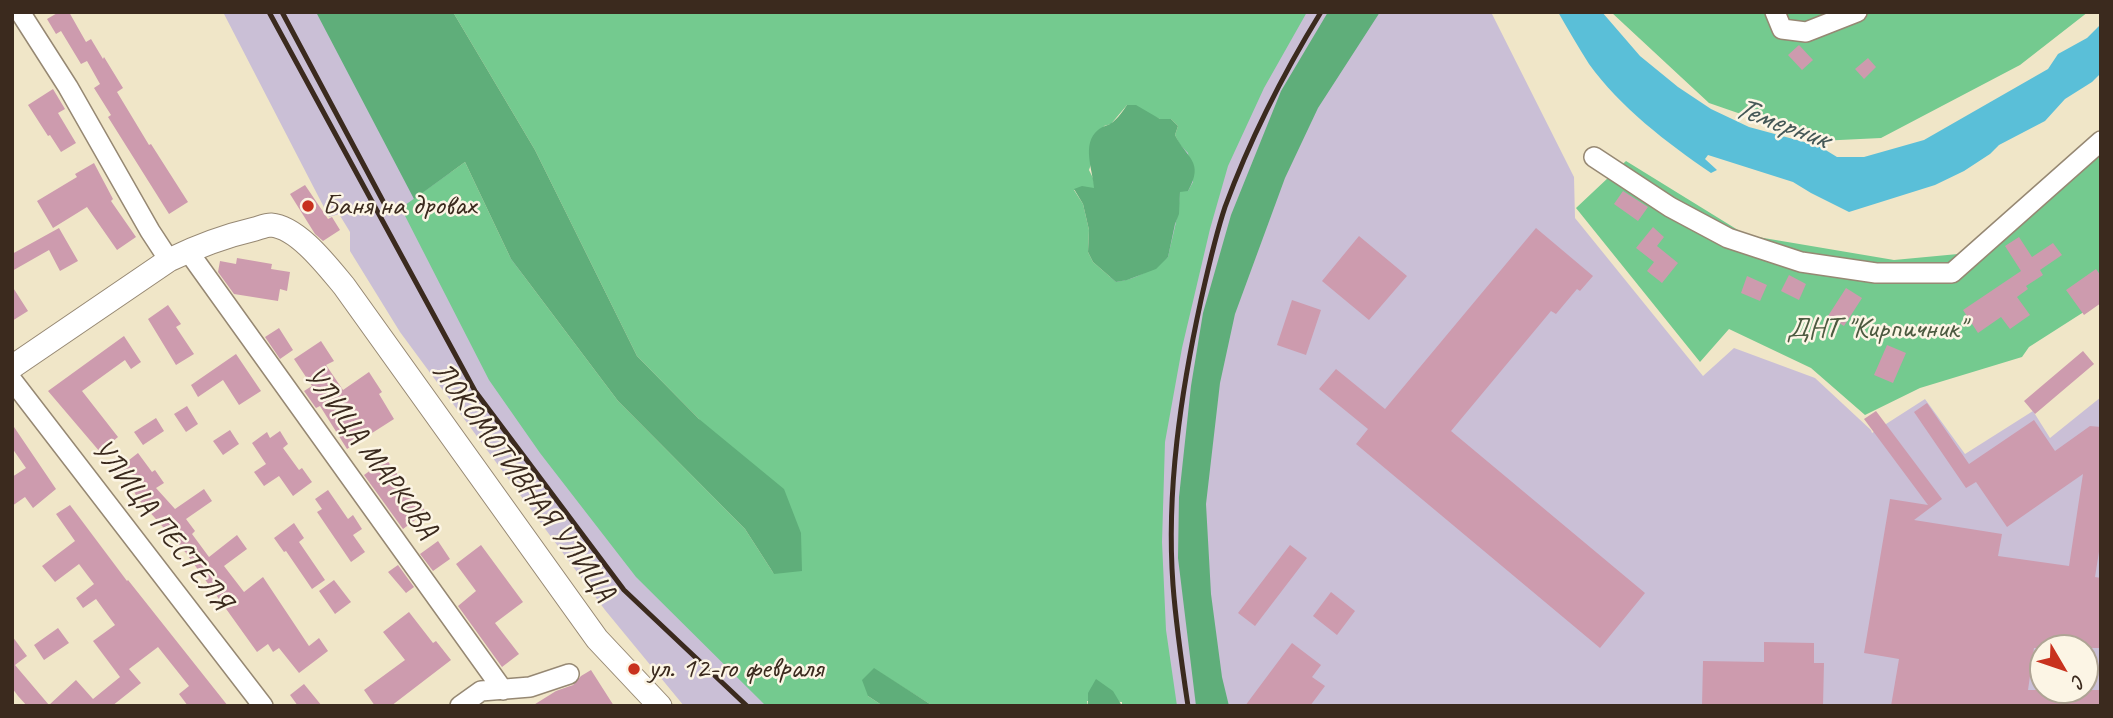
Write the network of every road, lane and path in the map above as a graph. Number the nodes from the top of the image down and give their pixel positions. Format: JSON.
{"nodes":[{"id":1,"x":20,"y":12,"type":"edge"},
{"id":2,"x":1775,"y":12,"type":"edge"},
{"id":3,"x":1857,"y":12,"type":"edge"},
{"id":4,"x":2101,"y":141,"type":"edge"},
{"id":5,"x":1594,"y":158,"type":"dead end"},
{"id":6,"x":178,"y":255,"type":"junction"},
{"id":7,"x":12,"y":367,"type":"edge"},
{"id":8,"x":12,"y":380,"type":"edge"},
{"id":9,"x":569,"y":674,"type":"dead end"},
{"id":10,"x":503,"y":690,"type":"junction"},
{"id":11,"x":263,"y":706,"type":"edge"},
{"id":12,"x":460,"y":706,"type":"edge"},
{"id":13,"x":660,"y":706,"type":"edge"}],
"edges":[{"from":1,"to":6,"type":"street","name":"УЛИЦА МАРКОВА"},
{"from":2,"to":3,"type":"street"},
{"from":4,"to":5,"type":"street"},
{"from":6,"to":7,"type":"street","name":"ЛОКОМОТИВНАЯ УЛИЦА"},
{"from":6,"to":10,"type":"street","name":"УЛИЦА МАРКОВА"},
{"from":6,"to":13,"type":"street","name":"ЛОКОМОТИВНАЯ УЛИЦА"},
{"from":8,"to":11,"type":"street","name":"УЛИЦА ПЕСТЕЛЯ"},
{"from":9,"to":10,"type":"street"},
{"from":10,"to":12,"type":"street"}]}
